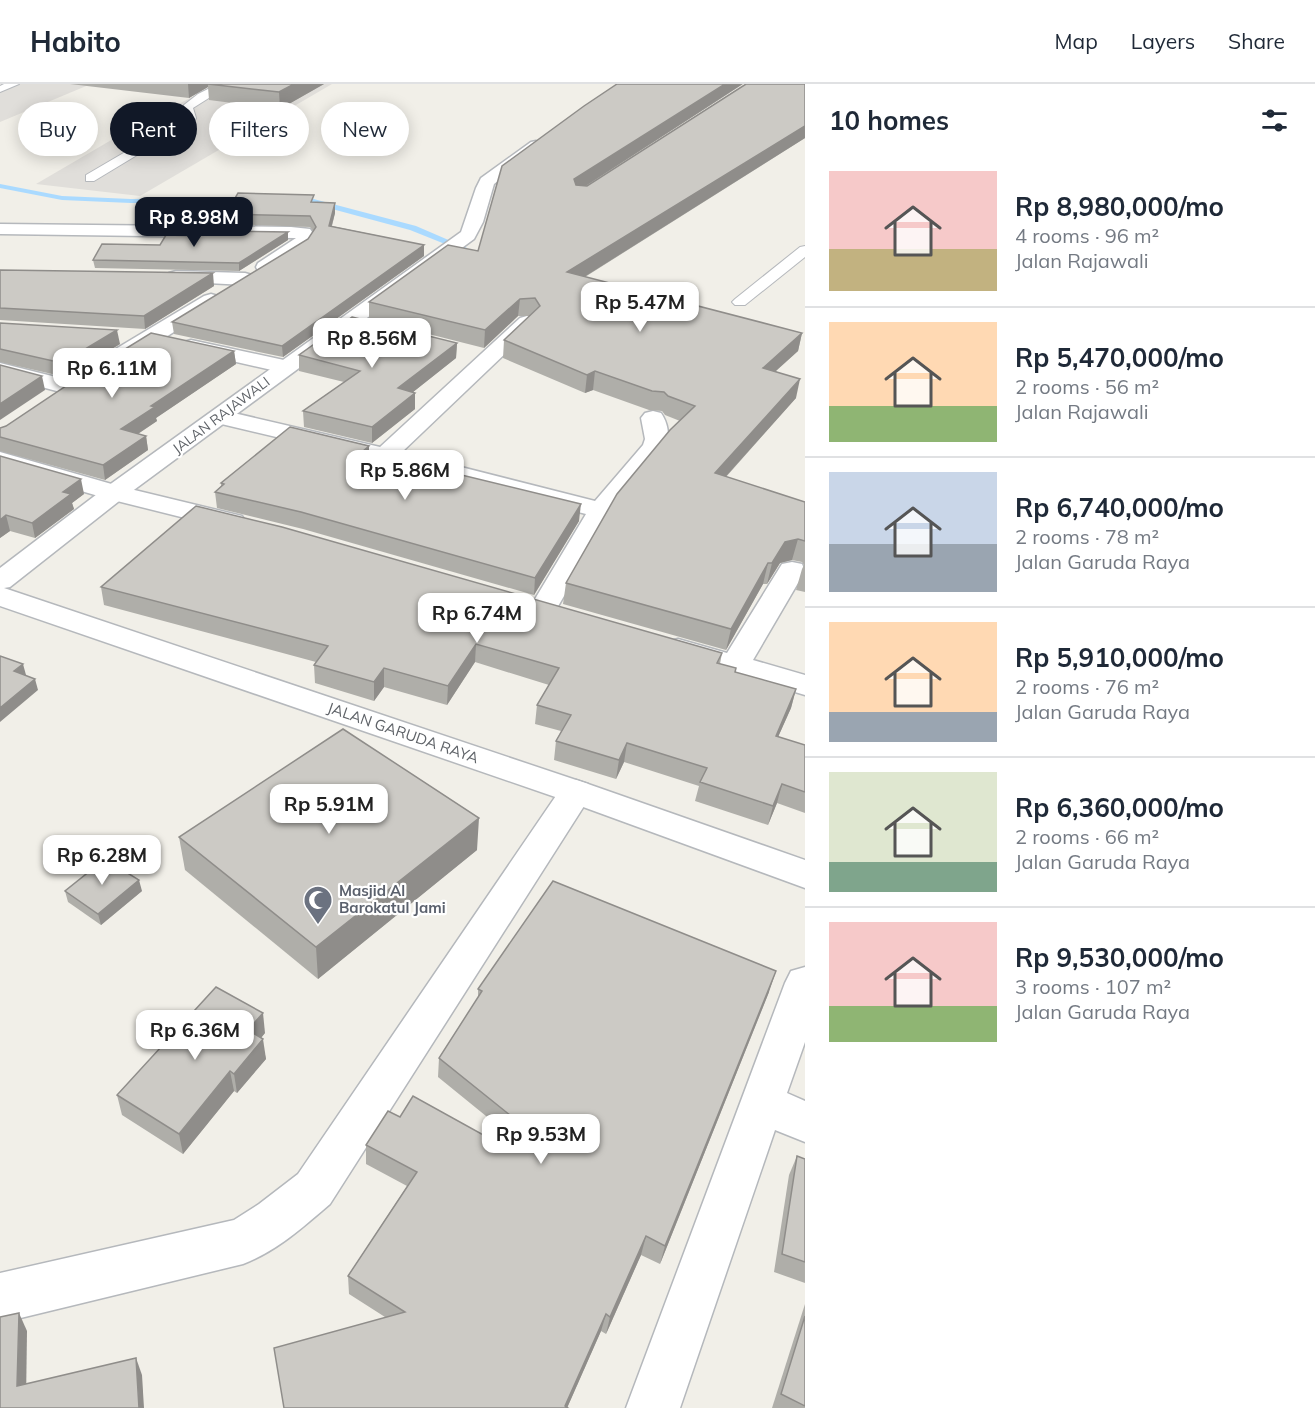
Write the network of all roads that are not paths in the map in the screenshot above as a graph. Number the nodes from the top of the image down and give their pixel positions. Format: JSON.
{"nodes":[{"id":1,"x":14,"y":84,"type":"edge"},
{"id":2,"x":226,"y":84,"type":"edge"},
{"id":3,"x":0,"y":89,"type":"edge"},
{"id":4,"x":545,"y":139,"type":"edge"},
{"id":5,"x":90,"y":178,"type":"dead end"},
{"id":6,"x":0,"y":229,"type":"edge"},
{"id":7,"x":805,"y":250,"type":"edge"},
{"id":8,"x":155,"y":277,"type":"edge"},
{"id":9,"x":245,"y":279,"type":"junction"},
{"id":10,"x":741,"y":302,"type":"dead end"},
{"id":11,"x":527,"y":322,"type":"edge"},
{"id":12,"x":122,"y":334,"type":"edge"},
{"id":13,"x":151,"y":337,"type":"junction"},
{"id":14,"x":466,"y":352,"type":"dead end"},
{"id":15,"x":488,"y":357,"type":"junction"},
{"id":16,"x":285,"y":367,"type":"junction"},
{"id":17,"x":0,"y":369,"type":"edge"},
{"id":18,"x":84,"y":378,"type":"junction"},
{"id":19,"x":46,"y":403,"type":"edge"},
{"id":20,"x":221,"y":417,"type":"junction"},
{"id":21,"x":653,"y":418,"type":"dead end"},
{"id":22,"x":385,"y":455,"type":"junction"},
{"id":23,"x":0,"y":459,"type":"edge"},
{"id":24,"x":114,"y":493,"type":"junction"},
{"id":25,"x":601,"y":510,"type":"junction"},
{"id":26,"x":259,"y":528,"type":"edge"},
{"id":27,"x":792,"y":570,"type":"dead end"},
{"id":28,"x":0,"y":581,"type":"edge"},
{"id":29,"x":0,"y":596,"type":"edge"},
{"id":30,"x":543,"y":608,"type":"edge"},
{"id":31,"x":656,"y":641,"type":"edge"},
{"id":32,"x":735,"y":664,"type":"junction"},
{"id":33,"x":805,"y":686,"type":"edge"},
{"id":34,"x":576,"y":792,"type":"junction"},
{"id":35,"x":805,"y":874,"type":"edge"},
{"id":36,"x":805,"y":983,"type":"edge"},
{"id":37,"x":762,"y":1103,"type":"junction"},
{"id":38,"x":805,"y":1122,"type":"edge"},
{"id":39,"x":0,"y":1298,"type":"edge"},
{"id":40,"x":659,"y":1406,"type":"edge"}],
"edges":[{"from":1,"to":3,"type":"lane"},
{"from":2,"to":5,"type":"lane"},
{"from":4,"to":16,"type":"street","name":"JALAN RAJAWALI"},
{"from":6,"to":9,"type":"street"},
{"from":7,"to":10,"type":"lane"},
{"from":8,"to":9,"type":"street"},
{"from":9,"to":13,"type":"street"},
{"from":11,"to":15,"type":"street"},
{"from":12,"to":13,"type":"street"},
{"from":13,"to":16,"type":"street"},
{"from":13,"to":18,"type":"street"},
{"from":14,"to":15,"type":"street"},
{"from":15,"to":22,"type":"street"},
{"from":16,"to":20,"type":"street","name":"JALAN RAJAWALI"},
{"from":17,"to":18,"type":"street"},
{"from":18,"to":19,"type":"street"},
{"from":20,"to":22,"type":"street"},
{"from":20,"to":24,"type":"street","name":"JALAN RAJAWALI"},
{"from":21,"to":25,"type":"street"},
{"from":22,"to":25,"type":"street"},
{"from":23,"to":24,"type":"street"},
{"from":24,"to":26,"type":"street"},
{"from":24,"to":28,"type":"street","name":"JALAN RAJAWALI"},
{"from":25,"to":30,"type":"street"},
{"from":27,"to":32,"type":"street"},
{"from":29,"to":34,"type":"street","name":"JALAN GARUDA RAYA"},
{"from":31,"to":32,"type":"street"},
{"from":32,"to":33,"type":"street"},
{"from":34,"to":35,"type":"street","name":"JALAN GARUDA RAYA"},
{"from":34,"to":39,"type":"street"},
{"from":36,"to":37,"type":"street"},
{"from":37,"to":38,"type":"street"},
{"from":37,"to":40,"type":"street"}]}
